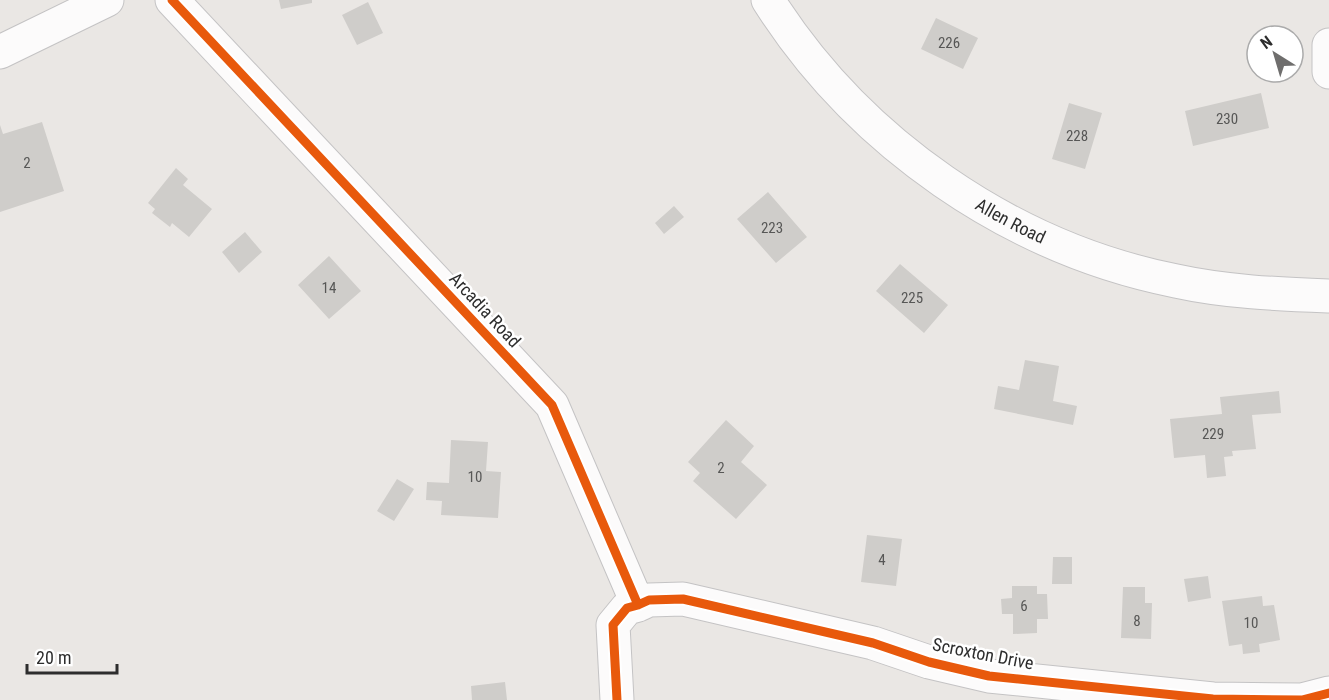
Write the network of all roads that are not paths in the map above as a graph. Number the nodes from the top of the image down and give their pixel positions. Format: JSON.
{"nodes":[{"id":1,"x":107,"y":0,"type":"edge"},
{"id":2,"x":172,"y":0,"type":"edge"},
{"id":3,"x":768,"y":0,"type":"edge"},
{"id":4,"x":1329,"y":45,"type":"edge"},
{"id":5,"x":0,"y":52,"type":"edge"},
{"id":6,"x":1329,"y":72,"type":"edge"},
{"id":7,"x":1329,"y":296,"type":"edge"},
{"id":8,"x":638,"y":605,"type":"junction"},
{"id":9,"x":1329,"y":693,"type":"edge"},
{"id":10,"x":617,"y":700,"type":"edge"}],
"edges":[{"from":1,"to":5,"type":"street"},
{"from":2,"to":8,"type":"street","name":"Arcadia Road"},
{"from":3,"to":7,"type":"street","name":"Allen Road"},
{"from":4,"to":6,"type":"street"},
{"from":8,"to":9,"type":"street","name":"Scroxton Drive"},
{"from":8,"to":10,"type":"street"}]}
